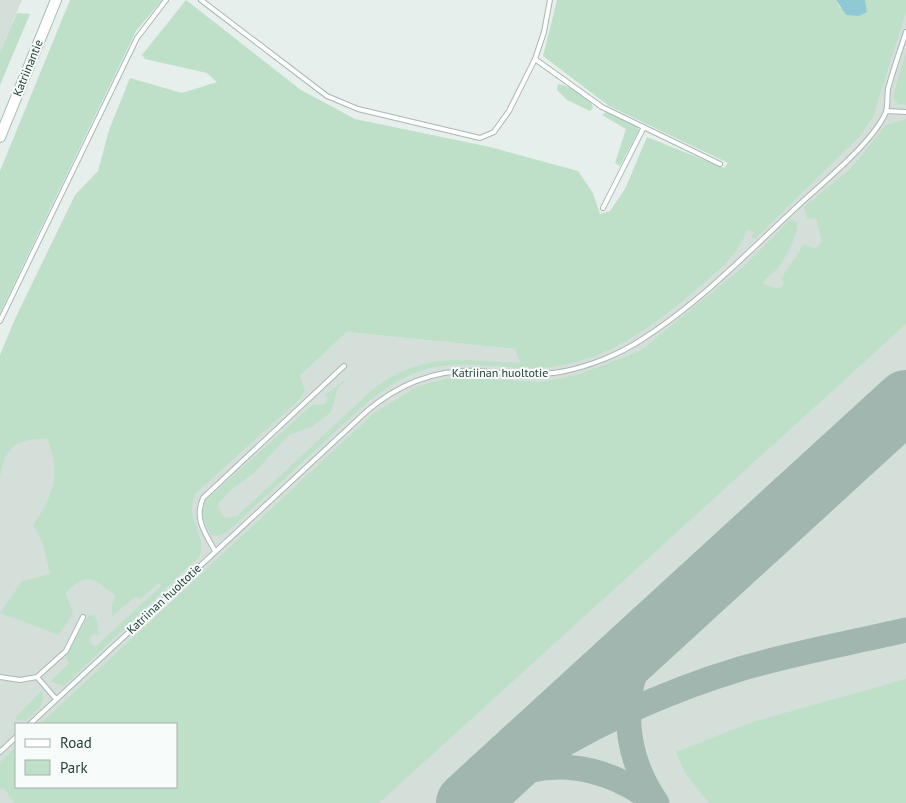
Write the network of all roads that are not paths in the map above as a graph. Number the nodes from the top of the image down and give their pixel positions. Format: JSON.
{"nodes":[{"id":1,"x":56,"y":0,"type":"edge"},
{"id":2,"x":166,"y":0,"type":"edge"},
{"id":3,"x":201,"y":0,"type":"edge"},
{"id":4,"x":550,"y":0,"type":"edge"},
{"id":5,"x":906,"y":32,"type":"edge"},
{"id":6,"x":536,"y":59,"type":"junction"},
{"id":7,"x":886,"y":111,"type":"junction"},
{"id":8,"x":906,"y":112,"type":"edge"},
{"id":9,"x":644,"y":127,"type":"junction"},
{"id":10,"x":0,"y":137,"type":"edge"},
{"id":11,"x":720,"y":164,"type":"dead end"},
{"id":12,"x":603,"y":208,"type":"dead end"},
{"id":13,"x":0,"y":322,"type":"edge"},
{"id":14,"x":344,"y":366,"type":"dead end"},
{"id":15,"x":215,"y":551,"type":"junction"},
{"id":16,"x":83,"y":617,"type":"dead end"},
{"id":17,"x":0,"y":677,"type":"edge"},
{"id":18,"x":37,"y":677,"type":"junction"},
{"id":19,"x":56,"y":699,"type":"junction"},
{"id":20,"x":31,"y":723,"type":"edge"},
{"id":21,"x":15,"y":738,"type":"edge"},
{"id":22,"x":0,"y":752,"type":"edge"}],
"edges":[{"from":1,"to":10,"type":"main road","name":"Katriinantie"},
{"from":2,"to":13,"type":"lane"},
{"from":3,"to":6,"type":"lane"},
{"from":4,"to":6,"type":"lane"},
{"from":5,"to":7,"type":"lane","name":"Katriinan huoltotie"},
{"from":6,"to":9,"type":"lane"},
{"from":7,"to":8,"type":"lane"},
{"from":7,"to":15,"type":"lane","name":"Katriinan huoltotie"},
{"from":9,"to":11,"type":"lane"},
{"from":9,"to":12,"type":"lane"},
{"from":14,"to":15,"type":"lane"},
{"from":15,"to":19,"type":"lane","name":"Katriinan huoltotie"},
{"from":16,"to":18,"type":"lane"},
{"from":17,"to":18,"type":"lane"},
{"from":18,"to":19,"type":"lane"},
{"from":19,"to":20,"type":"lane","name":"Katriinan huoltotie"},
{"from":21,"to":22,"type":"lane"}]}
